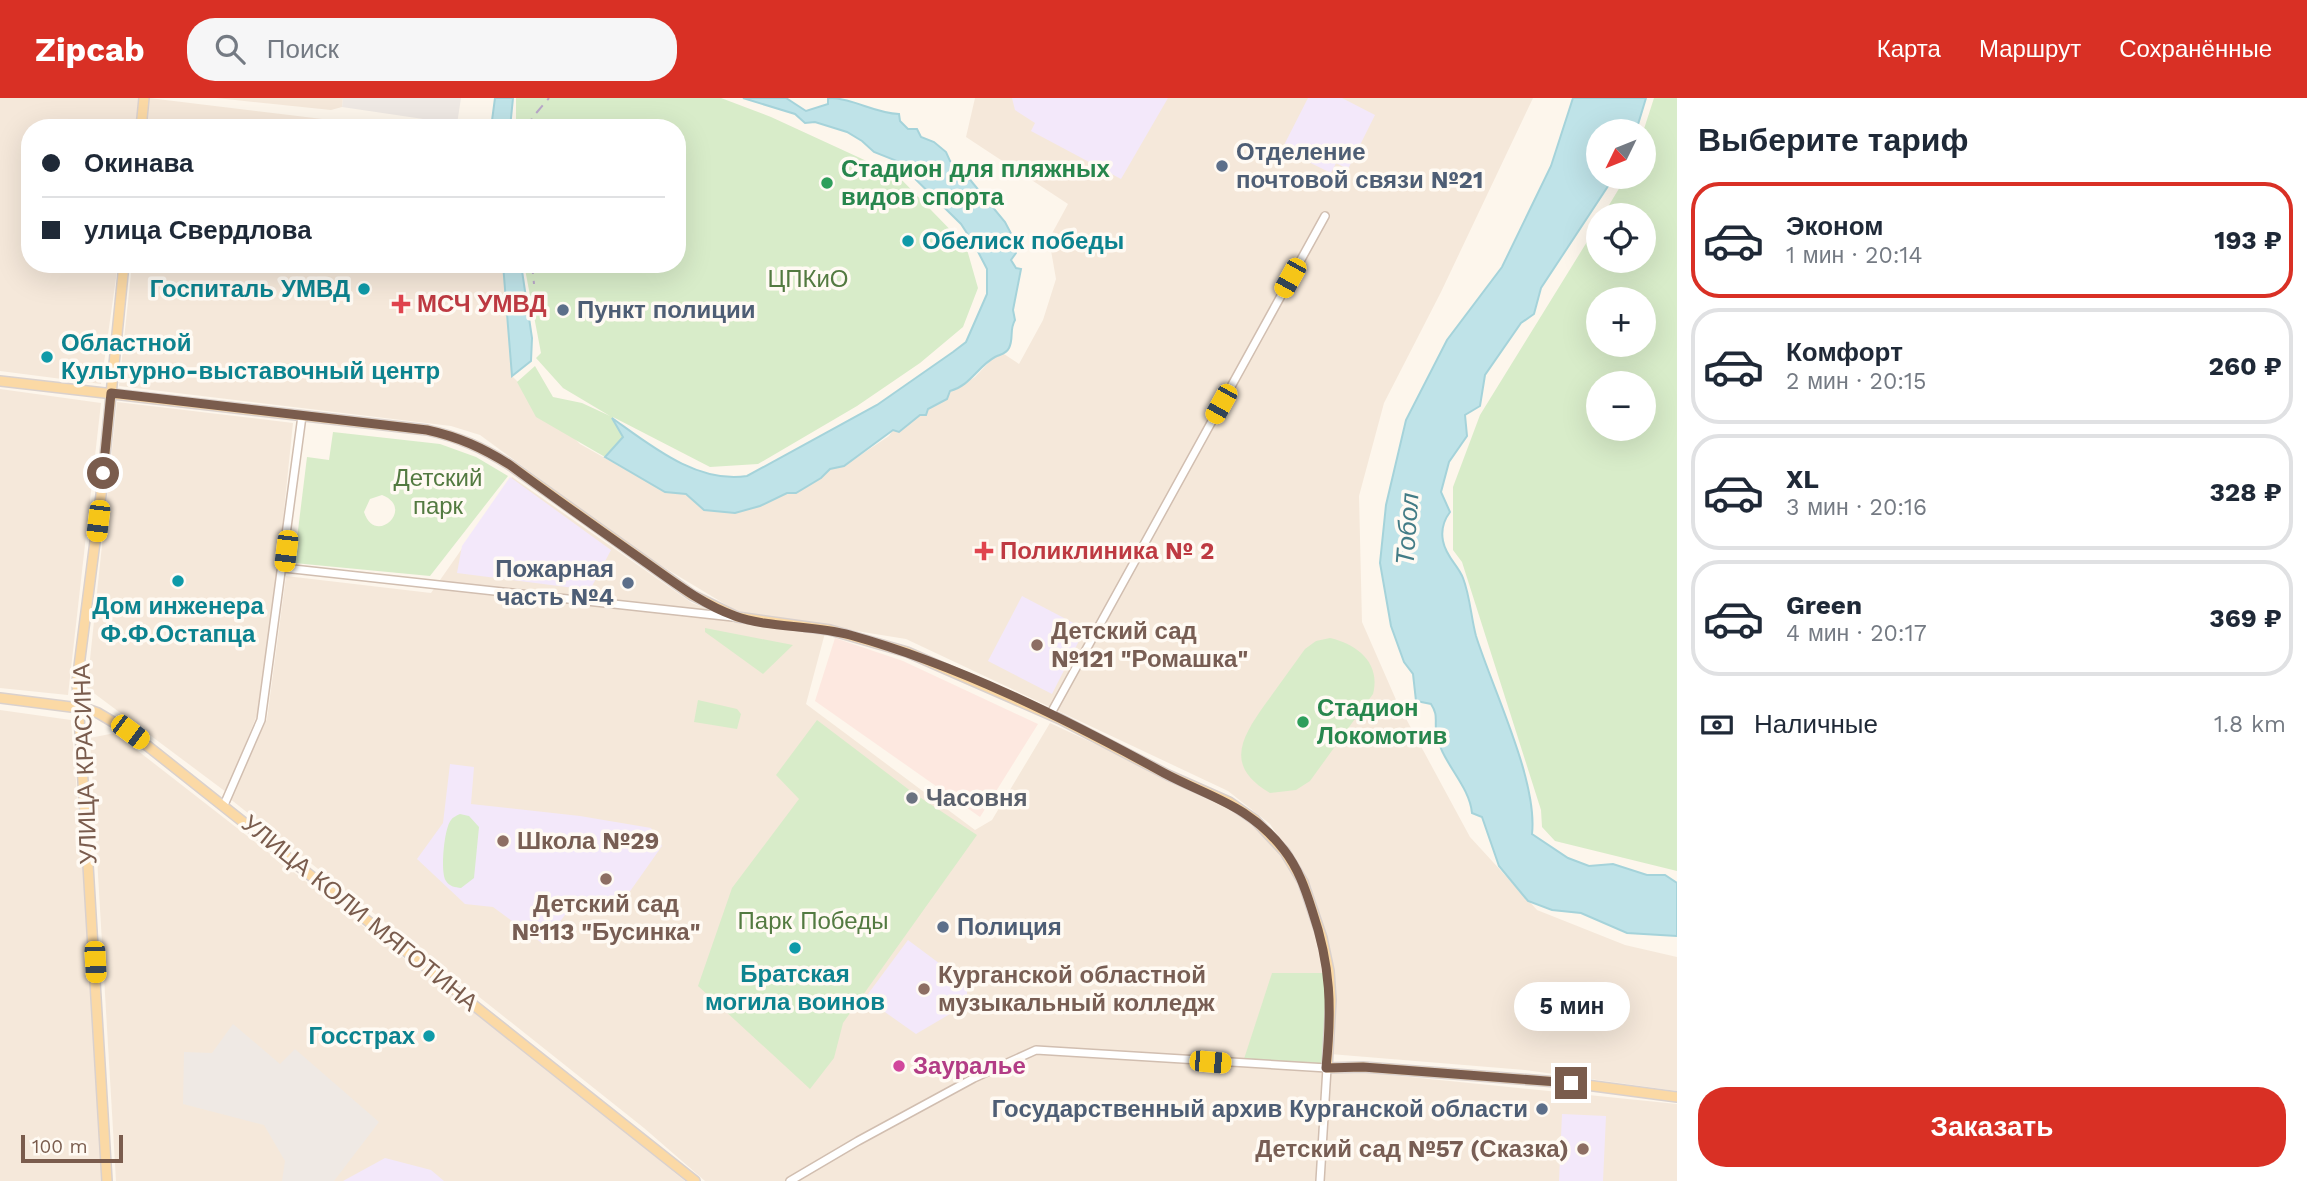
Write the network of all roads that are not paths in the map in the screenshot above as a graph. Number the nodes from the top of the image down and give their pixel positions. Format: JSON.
{"nodes":[{"id":1,"x":145,"y":98,"type":"edge"},
{"id":2,"x":142,"y":119,"type":"edge"},
{"id":3,"x":1325,"y":216,"type":"dead end"},
{"id":4,"x":123,"y":273,"type":"edge"},
{"id":5,"x":0,"y":381,"type":"edge"},
{"id":6,"x":111,"y":393,"type":"junction"},
{"id":7,"x":302,"y":416,"type":"junction"},
{"id":8,"x":284,"y":568,"type":"junction"},
{"id":9,"x":737,"y":617,"type":"junction"},
{"id":10,"x":0,"y":698,"type":"edge"},
{"id":11,"x":79,"y":708,"type":"junction"},
{"id":12,"x":1050,"y":715,"type":"junction"},
{"id":13,"x":224,"y":804,"type":"junction"},
{"id":14,"x":1326,"y":1068,"type":"junction"},
{"id":15,"x":1677,"y":1097,"type":"edge"},
{"id":16,"x":107,"y":1181,"type":"edge"},
{"id":17,"x":695,"y":1181,"type":"edge"},
{"id":18,"x":790,"y":1181,"type":"edge"},
{"id":19,"x":1320,"y":1181,"type":"edge"}],
"edges":[{"from":1,"to":2,"type":"main road"},
{"from":3,"to":12,"type":"street"},
{"from":4,"to":6,"type":"main road","name":"УЛИЦА КРАСИНА"},
{"from":5,"to":6,"type":"main road"},
{"from":6,"to":7,"type":"main road"},
{"from":6,"to":11,"type":"main road","name":"УЛИЦА КРАСИНА"},
{"from":7,"to":8,"type":"street"},
{"from":7,"to":9,"type":"main road"},
{"from":8,"to":9,"type":"street"},
{"from":8,"to":13,"type":"street"},
{"from":9,"to":12,"type":"main road"},
{"from":10,"to":11,"type":"main road","name":"УЛИЦА КОЛИ МЯГОТИНА"},
{"from":11,"to":13,"type":"main road","name":"УЛИЦА КОЛИ МЯГОТИНА"},
{"from":11,"to":16,"type":"main road","name":"УЛИЦА КРАСИНА"},
{"from":12,"to":14,"type":"main road"},
{"from":13,"to":17,"type":"main road","name":"УЛИЦА КОЛИ МЯГОТИНА"},
{"from":14,"to":15,"type":"main road"},
{"from":14,"to":18,"type":"street"},
{"from":14,"to":19,"type":"street"}]}
